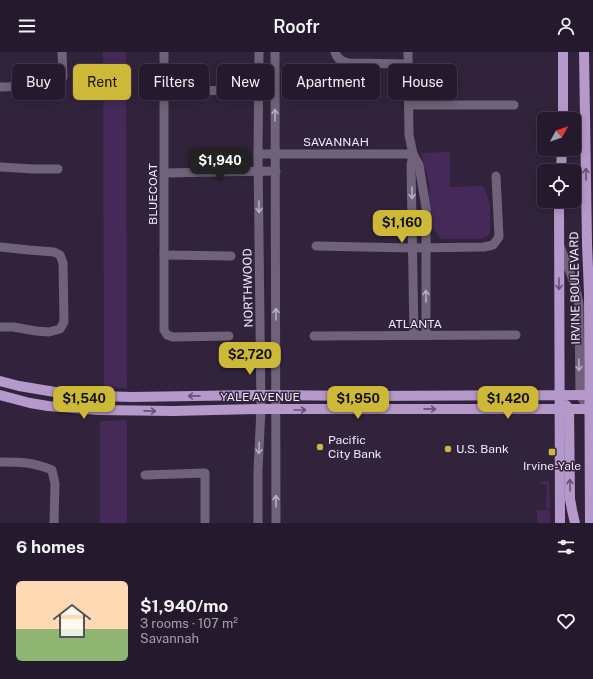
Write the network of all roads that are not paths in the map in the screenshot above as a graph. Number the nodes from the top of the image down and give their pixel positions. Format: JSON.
{"nodes":[{"id":1,"x":62,"y":52,"type":"edge"},
{"id":2,"x":164,"y":52,"type":"edge"},
{"id":3,"x":258,"y":52,"type":"edge"},
{"id":4,"x":275,"y":52,"type":"edge"},
{"id":5,"x":408,"y":52,"type":"edge"},
{"id":6,"x":563,"y":52,"type":"edge"},
{"id":7,"x":584,"y":52,"type":"edge"},
{"id":8,"x":337,"y":56,"type":"edge"},
{"id":9,"x":164,"y":64,"type":"edge"},
{"id":10,"x":388,"y":64,"type":"edge"},
{"id":11,"x":408,"y":64,"type":"edge"},
{"id":12,"x":0,"y":87,"type":"edge"},
{"id":13,"x":165,"y":100,"type":"edge"},
{"id":14,"x":409,"y":100,"type":"edge"},
{"id":15,"x":409,"y":105,"type":"junction"},
{"id":16,"x":514,"y":105,"type":"dead end"},
{"id":17,"x":563,"y":112,"type":"edge"},
{"id":18,"x":258,"y":154,"type":"junction"},
{"id":19,"x":276,"y":154,"type":"junction"},
{"id":20,"x":413,"y":154,"type":"junction"},
{"id":21,"x":0,"y":167,"type":"edge"},
{"id":22,"x":58,"y":169,"type":"dead end"},
{"id":23,"x":258,"y":171,"type":"junction"},
{"id":24,"x":276,"y":171,"type":"junction"},
{"id":25,"x":165,"y":173,"type":"junction"},
{"id":26,"x":496,"y":176,"type":"dead end"},
{"id":27,"x":559,"y":208,"type":"edge"},
{"id":28,"x":559,"y":245,"type":"junction"},
{"id":29,"x":316,"y":246,"type":"dead end"},
{"id":30,"x":0,"y":247,"type":"edge"},
{"id":31,"x":425,"y":247,"type":"junction"},
{"id":32,"x":412,"y":248,"type":"junction"},
{"id":33,"x":164,"y":255,"type":"junction"},
{"id":34,"x":231,"y":256,"type":"dead end"},
{"id":35,"x":0,"y":327,"type":"edge"},
{"id":36,"x":426,"y":335,"type":"junction"},
{"id":37,"x":516,"y":335,"type":"dead end"},
{"id":38,"x":229,"y":336,"type":"dead end"},
{"id":39,"x":314,"y":336,"type":"dead end"},
{"id":40,"x":414,"y":336,"type":"junction"},
{"id":41,"x":0,"y":381,"type":"edge"},
{"id":42,"x":0,"y":395,"type":"edge"},
{"id":43,"x":261,"y":395,"type":"junction"},
{"id":44,"x":276,"y":395,"type":"junction"},
{"id":45,"x":560,"y":395,"type":"junction"},
{"id":46,"x":587,"y":395,"type":"edge"},
{"id":47,"x":564,"y":409,"type":"junction"},
{"id":48,"x":591,"y":409,"type":"edge"},
{"id":49,"x":261,"y":410,"type":"junction"},
{"id":50,"x":276,"y":410,"type":"junction"},
{"id":51,"x":0,"y":462,"type":"edge"},
{"id":52,"x":145,"y":475,"type":"dead end"},
{"id":53,"x":54,"y":523,"type":"edge"},
{"id":54,"x":205,"y":523,"type":"edge"},
{"id":55,"x":258,"y":523,"type":"edge"},
{"id":56,"x":276,"y":523,"type":"edge"},
{"id":57,"x":560,"y":523,"type":"edge"},
{"id":58,"x":575,"y":523,"type":"edge"},
{"id":59,"x":590,"y":523,"type":"edge"}],
"edges":[{"from":1,"to":12,"type":"street"},
{"from":2,"to":9,"type":"street","name":"BLUECOAT"},
{"from":3,"to":18,"type":"street","name":"NORTHWOOD"},
{"from":19,"to":4,"type":"street","one_way":true},
{"from":5,"to":11,"type":"street"},
{"from":6,"to":17,"type":"main road"},
{"from":46,"to":7,"type":"main road","name":"IRVINE BOULEVARD","one_way":true},
{"from":8,"to":10,"type":"street"},
{"from":13,"to":25,"type":"street","name":"BLUECOAT"},
{"from":14,"to":15,"type":"street"},
{"from":15,"to":16,"type":"street"},
{"from":15,"to":20,"type":"street"},
{"from":18,"to":19,"type":"street","name":"SAVANNAH"},
{"from":18,"to":23,"type":"street","name":"NORTHWOOD"},
{"from":19,"to":20,"type":"street","name":"SAVANNAH"},
{"from":19,"to":24,"type":"street"},
{"from":20,"to":31,"type":"street"},
{"from":20,"to":32,"type":"street","one_way":true},
{"from":21,"to":22,"type":"street"},
{"from":23,"to":24,"type":"street"},
{"from":23,"to":25,"type":"street"},
{"from":23,"to":43,"type":"street","name":"NORTHWOOD","one_way":true},
{"from":44,"to":24,"type":"street","one_way":true},
{"from":25,"to":33,"type":"street","name":"BLUECOAT"},
{"from":26,"to":31,"type":"street"},
{"from":27,"to":28,"type":"main road","name":"IRVINE BOULEVARD"},
{"from":28,"to":45,"type":"main road","name":"IRVINE BOULEVARD","one_way":true},
{"from":28,"to":46,"type":"street","one_way":true},
{"from":29,"to":32,"type":"street"},
{"from":30,"to":35,"type":"street"},
{"from":31,"to":32,"type":"street"},
{"from":36,"to":31,"type":"street","one_way":true},
{"from":32,"to":40,"type":"street"},
{"from":33,"to":34,"type":"street"},
{"from":33,"to":38,"type":"street","name":"BLUECOAT"},
{"from":36,"to":37,"type":"street","name":"ATLANTA"},
{"from":36,"to":40,"type":"street","name":"ATLANTA"},
{"from":39,"to":40,"type":"street","name":"ATLANTA"},
{"from":43,"to":41,"type":"main road","name":"YALE AVENUE","one_way":true},
{"from":42,"to":49,"type":"main road","name":"YALE AVENUE","one_way":true},
{"from":43,"to":44,"type":"main road","name":"YALE AVENUE"},
{"from":43,"to":49,"type":"street","name":"NORTHWOOD"},
{"from":44,"to":45,"type":"main road","name":"YALE AVENUE"},
{"from":44,"to":50,"type":"street"},
{"from":45,"to":46,"type":"main road","name":"YALE AVENUE"},
{"from":45,"to":47,"type":"main road"},
{"from":46,"to":48,"type":"main road","name":"IRVINE BOULEVARD"},
{"from":47,"to":48,"type":"main road","name":"YALE AVENUE"},
{"from":50,"to":47,"type":"main road","name":"YALE AVENUE","one_way":true},
{"from":47,"to":57,"type":"main road"},
{"from":58,"to":47,"type":"main road","one_way":true},
{"from":48,"to":59,"type":"main road","name":"IRVINE BOULEVARD"},
{"from":49,"to":50,"type":"main road","name":"YALE AVENUE"},
{"from":49,"to":55,"type":"street","name":"NORTHWOOD","one_way":true},
{"from":56,"to":50,"type":"street","one_way":true},
{"from":51,"to":53,"type":"street"},
{"from":52,"to":54,"type":"street"}]}
